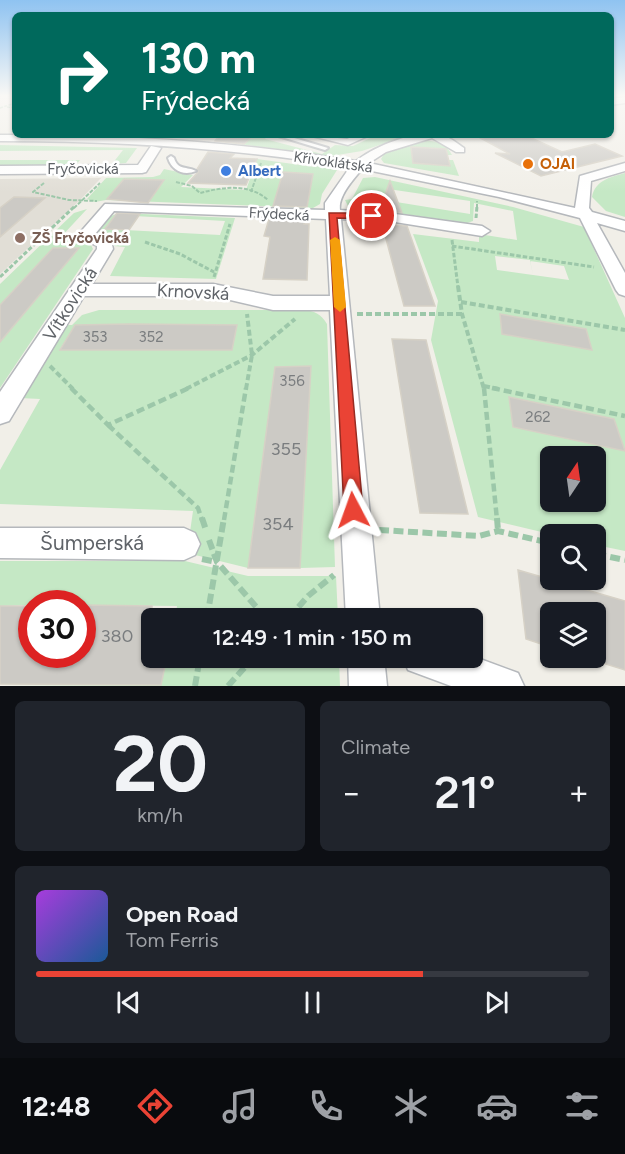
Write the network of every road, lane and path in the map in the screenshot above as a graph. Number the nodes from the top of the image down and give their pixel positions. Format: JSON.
{"nodes":[{"id":1,"x":114,"y":138,"type":"edge"},
{"id":2,"x":186,"y":138,"type":"edge"},
{"id":3,"x":289,"y":138,"type":"edge"},
{"id":4,"x":328,"y":138,"type":"edge"},
{"id":5,"x":358,"y":138,"type":"edge"},
{"id":6,"x":421,"y":138,"type":"edge"},
{"id":7,"x":440,"y":138,"type":"edge"},
{"id":8,"x":180,"y":143,"type":"junction"},
{"id":9,"x":155,"y":148,"type":"dead end"},
{"id":10,"x":325,"y":148,"type":"dead end"},
{"id":11,"x":460,"y":150,"type":"dead end"},
{"id":12,"x":171,"y":158,"type":"joint"},
{"id":13,"x":262,"y":159,"type":"dead end"},
{"id":14,"x":358,"y":164,"type":"junction"},
{"id":15,"x":625,"y":167,"type":"edge"},
{"id":16,"x":113,"y":169,"type":"junction"},
{"id":17,"x":0,"y":170,"type":"edge"},
{"id":18,"x":193,"y":171,"type":"dead end"},
{"id":19,"x":249,"y":199,"type":"dead end"},
{"id":20,"x":110,"y":207,"type":"joint"},
{"id":21,"x":233,"y":211,"type":"junction"},
{"id":22,"x":584,"y":211,"type":"junction"},
{"id":23,"x":332,"y":215,"type":"junction"},
{"id":24,"x":625,"y":226,"type":"edge"},
{"id":25,"x":450,"y":227,"type":"junction"},
{"id":26,"x":482,"y":231,"type":"dead end"},
{"id":27,"x":145,"y":242,"type":"dead end"},
{"id":28,"x":452,"y":246,"type":"junction"},
{"id":29,"x":615,"y":270,"type":"junction"},
{"id":30,"x":0,"y":278,"type":"edge"},
{"id":31,"x":81,"y":290,"type":"junction"},
{"id":32,"x":625,"y":291,"type":"edge"},
{"id":33,"x":244,"y":296,"type":"junction"},
{"id":34,"x":461,"y":302,"type":"junction"},
{"id":35,"x":340,"y":308,"type":"junction"},
{"id":36,"x":462,"y":314,"type":"junction"},
{"id":37,"x":300,"y":315,"type":"dead end"},
{"id":38,"x":625,"y":330,"type":"edge"},
{"id":39,"x":38,"y":353,"type":"junction"},
{"id":40,"x":252,"y":355,"type":"junction"},
{"id":41,"x":484,"y":386,"type":"junction"},
{"id":42,"x":0,"y":414,"type":"edge"},
{"id":43,"x":625,"y":416,"type":"edge"},
{"id":44,"x":108,"y":425,"type":"junction"},
{"id":45,"x":366,"y":530,"type":"dead end"},
{"id":46,"x":498,"y":531,"type":"junction"},
{"id":47,"x":540,"y":541,"type":"edge"},
{"id":48,"x":0,"y":543,"type":"edge"},
{"id":49,"x":184,"y":544,"type":"dead end"},
{"id":50,"x":606,"y":556,"type":"edge"},
{"id":51,"x":625,"y":560,"type":"edge"},
{"id":52,"x":217,"y":562,"type":"junction"},
{"id":53,"x":357,"y":567,"type":"junction"},
{"id":54,"x":209,"y":608,"type":"edge"},
{"id":55,"x":257,"y":608,"type":"edge"},
{"id":56,"x":298,"y":608,"type":"edge"},
{"id":57,"x":362,"y":608,"type":"edge"},
{"id":58,"x":198,"y":668,"type":"edge"},
{"id":59,"x":244,"y":668,"type":"edge"},
{"id":60,"x":367,"y":668,"type":"edge"},
{"id":61,"x":453,"y":668,"type":"edge"},
{"id":62,"x":195,"y":686,"type":"edge"},
{"id":63,"x":228,"y":686,"type":"edge"},
{"id":64,"x":368,"y":686,"type":"edge"},
{"id":65,"x":505,"y":686,"type":"edge"}],
"edges":[{"from":1,"to":8,"type":"street","name":"Křivoklátská"},
{"from":2,"to":8,"type":"street"},
{"from":3,"to":10,"type":"lane"},
{"from":4,"to":5,"type":"street"},
{"from":6,"to":14,"type":"street"},
{"from":7,"to":11,"type":"street"},
{"from":8,"to":12,"type":"street"},
{"from":8,"to":14,"type":"street","name":"Křivoklátská"},
{"from":9,"to":16,"type":"street","name":"Fryčovická"},
{"from":12,"to":18,"type":"lane"},
{"from":13,"to":19,"type":"path"},
{"from":14,"to":22,"type":"street","name":"Křivoklátská"},
{"from":14,"to":23,"type":"street"},
{"from":15,"to":22,"type":"street"},
{"from":16,"to":17,"type":"street","name":"Fryčovická"},
{"from":16,"to":30,"type":"path"},
{"from":20,"to":21,"type":"street","name":"Frýdecká"},
{"from":20,"to":31,"type":"street","name":"Vítkovická"},
{"from":21,"to":23,"type":"street","name":"Frýdecká"},
{"from":21,"to":27,"type":"path"},
{"from":22,"to":24,"type":"street","name":"Křivoklátská"},
{"from":22,"to":29,"type":"street"},
{"from":23,"to":25,"type":"street","name":"Frýdecká"},
{"from":23,"to":35,"type":"street"},
{"from":25,"to":26,"type":"street","name":"Frýdecká"},
{"from":25,"to":28,"type":"path"},
{"from":28,"to":29,"type":"path"},
{"from":28,"to":34,"type":"path"},
{"from":29,"to":32,"type":"street"},
{"from":31,"to":33,"type":"street","name":"Krnovská"},
{"from":31,"to":39,"type":"street","name":"Vítkovická"},
{"from":33,"to":35,"type":"street","name":"Krnovská"},
{"from":33,"to":40,"type":"path"},
{"from":34,"to":36,"type":"path"},
{"from":34,"to":38,"type":"path"},
{"from":35,"to":36,"type":"path"},
{"from":35,"to":53,"type":"street"},
{"from":36,"to":41,"type":"path"},
{"from":37,"to":40,"type":"path"},
{"from":39,"to":42,"type":"street","name":"Vítkovická"},
{"from":39,"to":44,"type":"path"},
{"from":40,"to":44,"type":"path"},
{"from":40,"to":52,"type":"path"},
{"from":41,"to":43,"type":"path"},
{"from":41,"to":46,"type":"path"},
{"from":44,"to":52,"type":"path"},
{"from":45,"to":46,"type":"path"},
{"from":46,"to":47,"type":"path"},
{"from":48,"to":49,"type":"street","name":"Šumperská"},
{"from":50,"to":51,"type":"path"},
{"from":52,"to":54,"type":"path"},
{"from":52,"to":55,"type":"path"},
{"from":53,"to":56,"type":"path"},
{"from":53,"to":57,"type":"street"},
{"from":58,"to":62,"type":"path"},
{"from":59,"to":63,"type":"path"},
{"from":60,"to":64,"type":"street"},
{"from":61,"to":65,"type":"street"}]}
